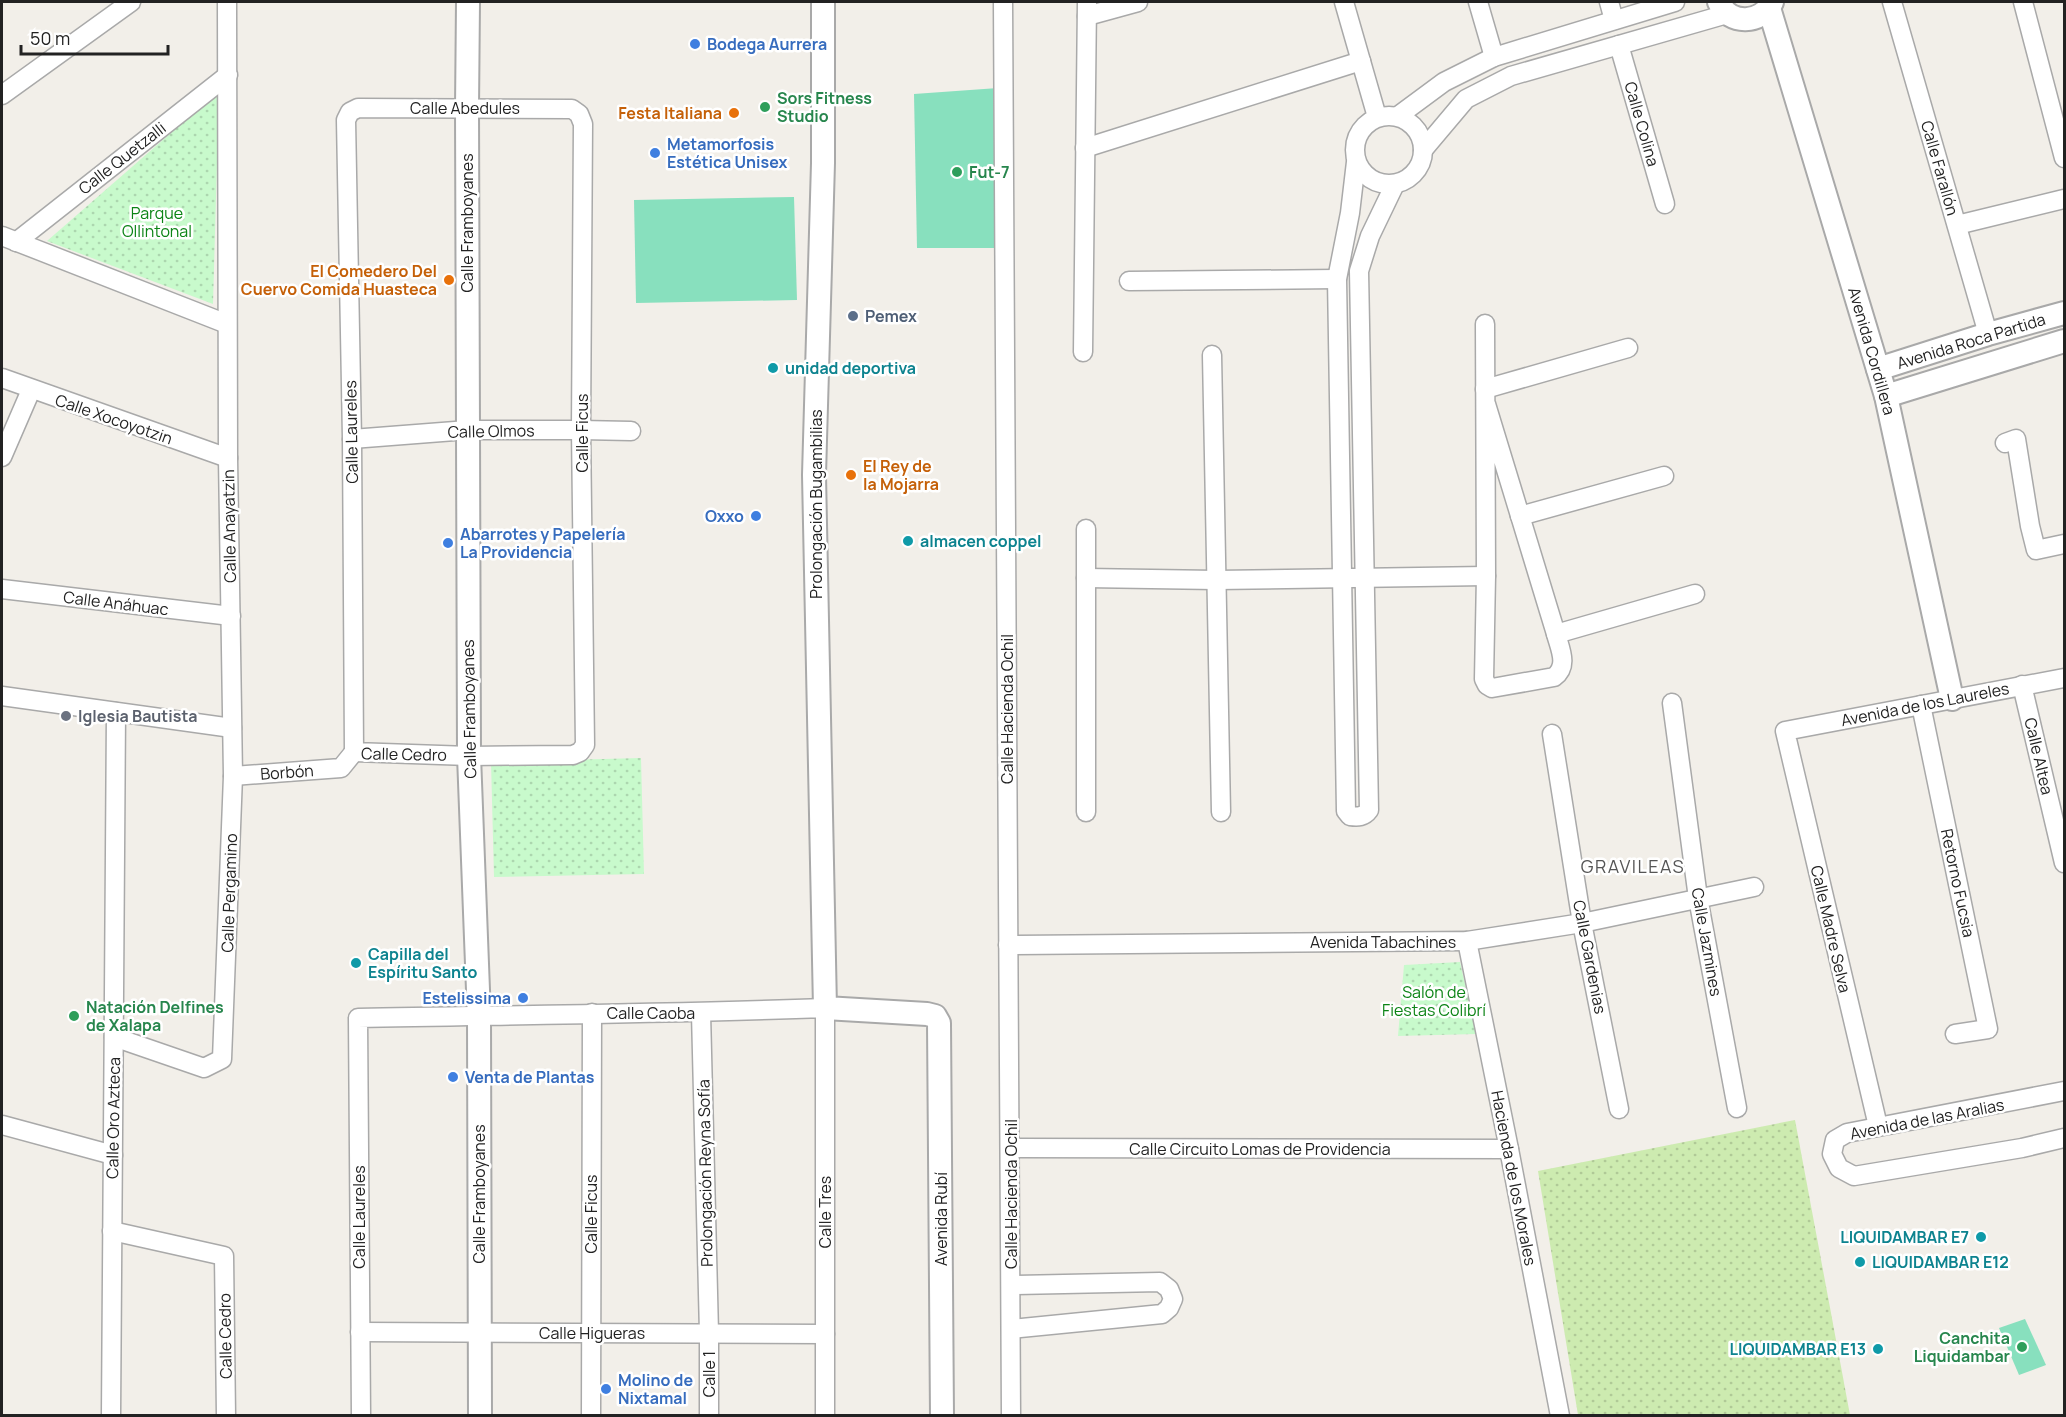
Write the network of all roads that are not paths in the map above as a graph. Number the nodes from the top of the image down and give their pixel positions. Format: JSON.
{"nodes":[{"id":1,"x":131,"y":2,"type":"edge"},
{"id":2,"x":227,"y":2,"type":"edge"},
{"id":3,"x":468,"y":2,"type":"edge"},
{"id":4,"x":823,"y":2,"type":"edge"},
{"id":5,"x":1003,"y":2,"type":"edge"},
{"id":6,"x":1138,"y":2,"type":"edge"},
{"id":7,"x":1344,"y":2,"type":"edge"},
{"id":8,"x":1478,"y":2,"type":"edge"},
{"id":9,"x":1609,"y":2,"type":"edge"},
{"id":10,"x":1675,"y":2,"type":"edge"},
{"id":11,"x":1892,"y":2,"type":"edge"},
{"id":12,"x":2023,"y":2,"type":"edge"},
{"id":13,"x":1771,"y":5,"type":"edge"},
{"id":14,"x":1723,"y":8,"type":"edge"},
{"id":15,"x":1087,"y":9,"type":"edge"},
{"id":16,"x":1614,"y":20,"type":"junction"},
{"id":17,"x":1559,"y":37,"type":"junction"},
{"id":18,"x":1619,"y":45,"type":"junction"},
{"id":19,"x":1494,"y":57,"type":"junction"},
{"id":20,"x":1564,"y":60,"type":"junction"},
{"id":21,"x":1361,"y":61,"type":"junction"},
{"id":22,"x":228,"y":75,"type":"junction"},
{"id":23,"x":2,"y":95,"type":"edge"},
{"id":24,"x":467,"y":108,"type":"junction"},
{"id":25,"x":350,"y":112,"type":"joint"},
{"id":26,"x":579,"y":114,"type":"joint"},
{"id":27,"x":1398,"y":116,"type":"junction"},
{"id":28,"x":1377,"y":117,"type":"junction"},
{"id":29,"x":1086,"y":148,"type":"junction"},
{"id":30,"x":1424,"y":150,"type":"junction"},
{"id":31,"x":2064,"y":158,"type":"edge"},
{"id":32,"x":1356,"y":162,"type":"junction"},
{"id":33,"x":1395,"y":184,"type":"junction"},
{"id":34,"x":2064,"y":199,"type":"edge"},
{"id":35,"x":1665,"y":204,"type":"dead end"},
{"id":36,"x":1957,"y":225,"type":"junction"},
{"id":37,"x":9,"y":239,"type":"edge"},
{"id":38,"x":1337,"y":279,"type":"junction"},
{"id":39,"x":1129,"y":281,"type":"dead end"},
{"id":40,"x":2064,"y":313,"type":"edge"},
{"id":41,"x":227,"y":324,"type":"junction"},
{"id":42,"x":1485,"y":324,"type":"dead end"},
{"id":43,"x":1988,"y":334,"type":"junction"},
{"id":44,"x":2064,"y":341,"type":"edge"},
{"id":45,"x":1628,"y":348,"type":"dead end"},
{"id":46,"x":1083,"y":352,"type":"dead end"},
{"id":47,"x":1361,"y":352,"type":"junction"},
{"id":48,"x":1337,"y":353,"type":"junction"},
{"id":49,"x":1212,"y":355,"type":"dead end"},
{"id":50,"x":1878,"y":369,"type":"junction"},
{"id":51,"x":2,"y":378,"type":"edge"},
{"id":52,"x":31,"y":390,"type":"junction"},
{"id":53,"x":1486,"y":396,"type":"junction"},
{"id":54,"x":1886,"y":396,"type":"junction"},
{"id":55,"x":468,"y":430,"type":"junction"},
{"id":56,"x":581,"y":430,"type":"junction"},
{"id":57,"x":631,"y":431,"type":"dead end"},
{"id":58,"x":352,"y":439,"type":"junction"},
{"id":59,"x":2005,"y":443,"type":"dead end"},
{"id":60,"x":2,"y":457,"type":"edge"},
{"id":61,"x":228,"y":458,"type":"junction"},
{"id":62,"x":1664,"y":476,"type":"dead end"},
{"id":63,"x":1520,"y":516,"type":"junction"},
{"id":64,"x":1086,"y":529,"type":"dead end"},
{"id":65,"x":2064,"y":544,"type":"edge"},
{"id":66,"x":1486,"y":576,"type":"junction"},
{"id":67,"x":1086,"y":578,"type":"junction"},
{"id":68,"x":1342,"y":578,"type":"junction"},
{"id":69,"x":1365,"y":578,"type":"junction"},
{"id":70,"x":1216,"y":580,"type":"junction"},
{"id":71,"x":2,"y":589,"type":"edge"},
{"id":72,"x":1695,"y":594,"type":"dead end"},
{"id":73,"x":231,"y":616,"type":"junction"},
{"id":74,"x":1557,"y":634,"type":"junction"},
{"id":75,"x":2064,"y":678,"type":"edge"},
{"id":76,"x":2022,"y":685,"type":"junction"},
{"id":77,"x":2,"y":696,"type":"edge"},
{"id":78,"x":1952,"y":699,"type":"junction"},
{"id":79,"x":1672,"y":703,"type":"dead end"},
{"id":80,"x":1921,"y":705,"type":"junction"},
{"id":81,"x":116,"y":712,"type":"junction"},
{"id":82,"x":232,"y":728,"type":"junction"},
{"id":83,"x":1785,"y":731,"type":"joint"},
{"id":84,"x":1552,"y":734,"type":"dead end"},
{"id":85,"x":354,"y":752,"type":"junction"},
{"id":86,"x":580,"y":752,"type":"joint"},
{"id":87,"x":469,"y":756,"type":"junction"},
{"id":88,"x":341,"y":768,"type":"joint"},
{"id":89,"x":233,"y":776,"type":"junction"},
{"id":90,"x":1086,"y":812,"type":"dead end"},
{"id":91,"x":1221,"y":813,"type":"dead end"},
{"id":92,"x":2064,"y":863,"type":"edge"},
{"id":93,"x":1754,"y":887,"type":"dead end"},
{"id":94,"x":1698,"y":898,"type":"junction"},
{"id":95,"x":1582,"y":923,"type":"junction"},
{"id":96,"x":1467,"y":941,"type":"junction"},
{"id":97,"x":1008,"y":945,"type":"junction"},
{"id":98,"x":825,"y":1008,"type":"junction"},
{"id":99,"x":592,"y":1013,"type":"junction"},
{"id":100,"x":701,"y":1013,"type":"junction"},
{"id":101,"x":479,"y":1016,"type":"junction"},
{"id":102,"x":358,"y":1018,"type":"joint"},
{"id":103,"x":939,"y":1023,"type":"joint"},
{"id":104,"x":1955,"y":1034,"type":"dead end"},
{"id":105,"x":114,"y":1037,"type":"junction"},
{"id":106,"x":2064,"y":1091,"type":"edge"},
{"id":107,"x":1737,"y":1108,"type":"dead end"},
{"id":108,"x":1619,"y":1109,"type":"dead end"},
{"id":109,"x":2,"y":1125,"type":"edge"},
{"id":110,"x":1878,"y":1126,"type":"junction"},
{"id":111,"x":2064,"y":1138,"type":"edge"},
{"id":112,"x":2,"y":1139,"type":"edge"},
{"id":113,"x":1011,"y":1148,"type":"junction"},
{"id":114,"x":1509,"y":1149,"type":"junction"},
{"id":115,"x":112,"y":1155,"type":"junction"},
{"id":116,"x":111,"y":1231,"type":"junction"},
{"id":117,"x":1011,"y":1285,"type":"junction"},
{"id":118,"x":1011,"y":1329,"type":"junction"},
{"id":119,"x":360,"y":1332,"type":"junction"},
{"id":120,"x":480,"y":1333,"type":"junction"},
{"id":121,"x":591,"y":1333,"type":"junction"},
{"id":122,"x":709,"y":1333,"type":"junction"},
{"id":123,"x":825,"y":1334,"type":"junction"},
{"id":124,"x":111,"y":1416,"type":"edge"},
{"id":125,"x":226,"y":1416,"type":"edge"},
{"id":126,"x":361,"y":1416,"type":"edge"},
{"id":127,"x":480,"y":1416,"type":"edge"},
{"id":128,"x":591,"y":1416,"type":"edge"},
{"id":129,"x":709,"y":1416,"type":"edge"},
{"id":130,"x":825,"y":1416,"type":"edge"},
{"id":131,"x":942,"y":1416,"type":"edge"},
{"id":132,"x":1011,"y":1416,"type":"edge"},
{"id":133,"x":1560,"y":1416,"type":"edge"}],
"edges":[{"from":1,"to":23,"type":"street"},
{"from":2,"to":22,"type":"street","name":"Calle Anayatzin"},
{"from":3,"to":24,"type":"street","name":"Calle Framboyanes"},
{"from":4,"to":98,"type":"street","name":"Prolongación Bugambilias"},
{"from":5,"to":97,"type":"street","name":"Calle Hacienda Ochil"},
{"from":6,"to":15,"type":"street"},
{"from":7,"to":21,"type":"street"},
{"from":8,"to":19,"type":"street"},
{"from":9,"to":16,"type":"street"},
{"from":10,"to":16,"type":"street"},
{"from":11,"to":36,"type":"street","name":"Calle Farallón"},
{"from":12,"to":31,"type":"street"},
{"from":13,"to":14,"type":"street"},
{"from":13,"to":50,"type":"street","name":"Avenida Cordillera"},
{"from":14,"to":18,"type":"street"},
{"from":15,"to":29,"type":"street"},
{"from":16,"to":17,"type":"street"},
{"from":17,"to":19,"type":"street"},
{"from":17,"to":20,"type":"street"},
{"from":18,"to":20,"type":"street"},
{"from":18,"to":35,"type":"street","name":"Calle Colina"},
{"from":19,"to":27,"type":"street"},
{"from":20,"to":30,"type":"street"},
{"from":21,"to":28,"type":"street"},
{"from":21,"to":29,"type":"street"},
{"from":22,"to":37,"type":"street","name":"Calle Quetzalli"},
{"from":22,"to":41,"type":"street","name":"Calle Anayatzin"},
{"from":24,"to":25,"type":"street","name":"Calle Abedules"},
{"from":24,"to":26,"type":"street","name":"Calle Abedules"},
{"from":24,"to":55,"type":"street","name":"Calle Framboyanes"},
{"from":25,"to":58,"type":"street","name":"Calle Laureles"},
{"from":26,"to":56,"type":"street","name":"Calle Ficus"},
{"from":27,"to":28,"type":"street"},
{"from":27,"to":30,"type":"street"},
{"from":28,"to":32,"type":"street"},
{"from":29,"to":46,"type":"street"},
{"from":30,"to":33,"type":"street"},
{"from":32,"to":33,"type":"street"},
{"from":32,"to":38,"type":"street"},
{"from":33,"to":47,"type":"street"},
{"from":34,"to":36,"type":"street"},
{"from":36,"to":43,"type":"street","name":"Calle Farallón"},
{"from":37,"to":41,"type":"street"},
{"from":38,"to":39,"type":"street"},
{"from":38,"to":48,"type":"street"},
{"from":40,"to":43,"type":"street","name":"Avenida Roca Partida"},
{"from":41,"to":61,"type":"street","name":"Calle Anayatzin"},
{"from":42,"to":53,"type":"street"},
{"from":43,"to":50,"type":"street","name":"Avenida Roca Partida"},
{"from":44,"to":54,"type":"street","name":"Avenida Roca Partida"},
{"from":45,"to":53,"type":"street"},
{"from":47,"to":48,"type":"street"},
{"from":47,"to":69,"type":"street"},
{"from":48,"to":68,"type":"street"},
{"from":49,"to":70,"type":"street"},
{"from":50,"to":54,"type":"street","name":"Avenida Cordillera"},
{"from":51,"to":52,"type":"street","name":"Calle Xocoyotzin"},
{"from":52,"to":60,"type":"street"},
{"from":52,"to":61,"type":"street","name":"Calle Xocoyotzin"},
{"from":53,"to":63,"type":"street"},
{"from":53,"to":66,"type":"street"},
{"from":54,"to":78,"type":"street","name":"Avenida Cordillera"},
{"from":55,"to":56,"type":"street","name":"Calle Olmos"},
{"from":55,"to":58,"type":"street","name":"Calle Olmos"},
{"from":55,"to":87,"type":"street","name":"Calle Framboyanes"},
{"from":56,"to":57,"type":"street","name":"Calle Olmos"},
{"from":56,"to":86,"type":"street","name":"Calle Ficus"},
{"from":58,"to":85,"type":"street","name":"Calle Laureles"},
{"from":59,"to":65,"type":"street"},
{"from":61,"to":73,"type":"street","name":"Calle Anayatzin"},
{"from":62,"to":63,"type":"street"},
{"from":63,"to":74,"type":"street"},
{"from":64,"to":67,"type":"street"},
{"from":66,"to":69,"type":"street"},
{"from":66,"to":74,"type":"street"},
{"from":67,"to":70,"type":"street"},
{"from":67,"to":90,"type":"street"},
{"from":68,"to":69,"type":"street"},
{"from":68,"to":69,"type":"street"},
{"from":68,"to":70,"type":"street"},
{"from":70,"to":91,"type":"street"},
{"from":71,"to":73,"type":"street","name":"Calle Anáhuac"},
{"from":72,"to":74,"type":"street"},
{"from":73,"to":82,"type":"street","name":"Calle Anayatzin"},
{"from":75,"to":76,"type":"street","name":"Avenida de los Laureles"},
{"from":76,"to":78,"type":"street","name":"Avenida de los Laureles"},
{"from":76,"to":92,"type":"street","name":"Calle Altea"},
{"from":77,"to":81,"type":"street"},
{"from":78,"to":80,"type":"street","name":"Avenida de los Laureles"},
{"from":79,"to":94,"type":"street","name":"Calle Jazmines"},
{"from":80,"to":83,"type":"street","name":"Avenida de los Laureles"},
{"from":80,"to":104,"type":"street","name":"Retorno Fucsia"},
{"from":81,"to":82,"type":"street"},
{"from":81,"to":105,"type":"street","name":"Calle Oro Azteca"},
{"from":82,"to":89,"type":"street","name":"Calle Pergamino"},
{"from":83,"to":110,"type":"street","name":"Calle Madre Selva"},
{"from":84,"to":95,"type":"street","name":"Calle Gardenias"},
{"from":85,"to":87,"type":"street","name":"Calle Cedro"},
{"from":85,"to":88,"type":"street","name":"Calle Cedro"},
{"from":86,"to":87,"type":"street","name":"Calle Cedro"},
{"from":87,"to":101,"type":"street","name":"Calle Framboyanes"},
{"from":88,"to":89,"type":"street","name":"Borbón"},
{"from":89,"to":105,"type":"street","name":"Calle Pergamino"},
{"from":93,"to":94,"type":"street","name":"Avenida Tabachines"},
{"from":94,"to":95,"type":"street","name":"Avenida Tabachines"},
{"from":94,"to":107,"type":"street","name":"Calle Jazmines"},
{"from":95,"to":96,"type":"street","name":"Avenida Tabachines"},
{"from":95,"to":108,"type":"street","name":"Calle Gardenias"},
{"from":96,"to":97,"type":"street","name":"Avenida Tabachines"},
{"from":96,"to":114,"type":"street","name":"Hacienda de los Morales"},
{"from":97,"to":113,"type":"street","name":"Calle Hacienda Ochil"},
{"from":98,"to":100,"type":"street","name":"Calle Caoba"},
{"from":98,"to":103,"type":"street","name":"Calle Caoba"},
{"from":98,"to":123,"type":"street","name":"Calle Tres"},
{"from":99,"to":100,"type":"street","name":"Calle Caoba"},
{"from":99,"to":101,"type":"street","name":"Calle Caoba"},
{"from":99,"to":121,"type":"street","name":"Calle Ficus"},
{"from":100,"to":122,"type":"street","name":"Prolongación Reyna Sofía"},
{"from":101,"to":102,"type":"street","name":"Calle Caoba"},
{"from":101,"to":120,"type":"street","name":"Calle Framboyanes"},
{"from":102,"to":119,"type":"street","name":"Calle Laureles"},
{"from":103,"to":131,"type":"street","name":"Avenida Rubí"},
{"from":105,"to":115,"type":"street","name":"Calle Oro Azteca"},
{"from":106,"to":110,"type":"street","name":"Avenida de las Aralias"},
{"from":109,"to":112,"type":"street"},
{"from":109,"to":115,"type":"street"},
{"from":110,"to":111,"type":"street","name":"Avenida de las Aralias"},
{"from":113,"to":114,"type":"street","name":"Calle Circuito Lomas de Providencia"},
{"from":113,"to":117,"type":"street","name":"Calle Hacienda Ochil"},
{"from":114,"to":133,"type":"street","name":"Hacienda de los Morales"},
{"from":115,"to":116,"type":"street","name":"Calle Oro Azteca"},
{"from":116,"to":124,"type":"street","name":"Calle Oro Azteca"},
{"from":116,"to":125,"type":"street","name":"Calle Cedro"},
{"from":117,"to":118,"type":"street","name":"Calle Hacienda Ochil"},
{"from":117,"to":118,"type":"street"},
{"from":118,"to":132,"type":"street","name":"Calle Hacienda Ochil"},
{"from":119,"to":120,"type":"street","name":"Calle Higueras"},
{"from":119,"to":126,"type":"street","name":"Calle Laureles"},
{"from":120,"to":121,"type":"street","name":"Calle Higueras"},
{"from":120,"to":127,"type":"street","name":"Calle Framboyanes"},
{"from":121,"to":122,"type":"street","name":"Calle Higueras"},
{"from":121,"to":128,"type":"street","name":"Calle Ficus"},
{"from":122,"to":123,"type":"street","name":"Calle Higueras"},
{"from":122,"to":129,"type":"street","name":"Calle 1"},
{"from":123,"to":130,"type":"street","name":"Calle Tres"}]}
